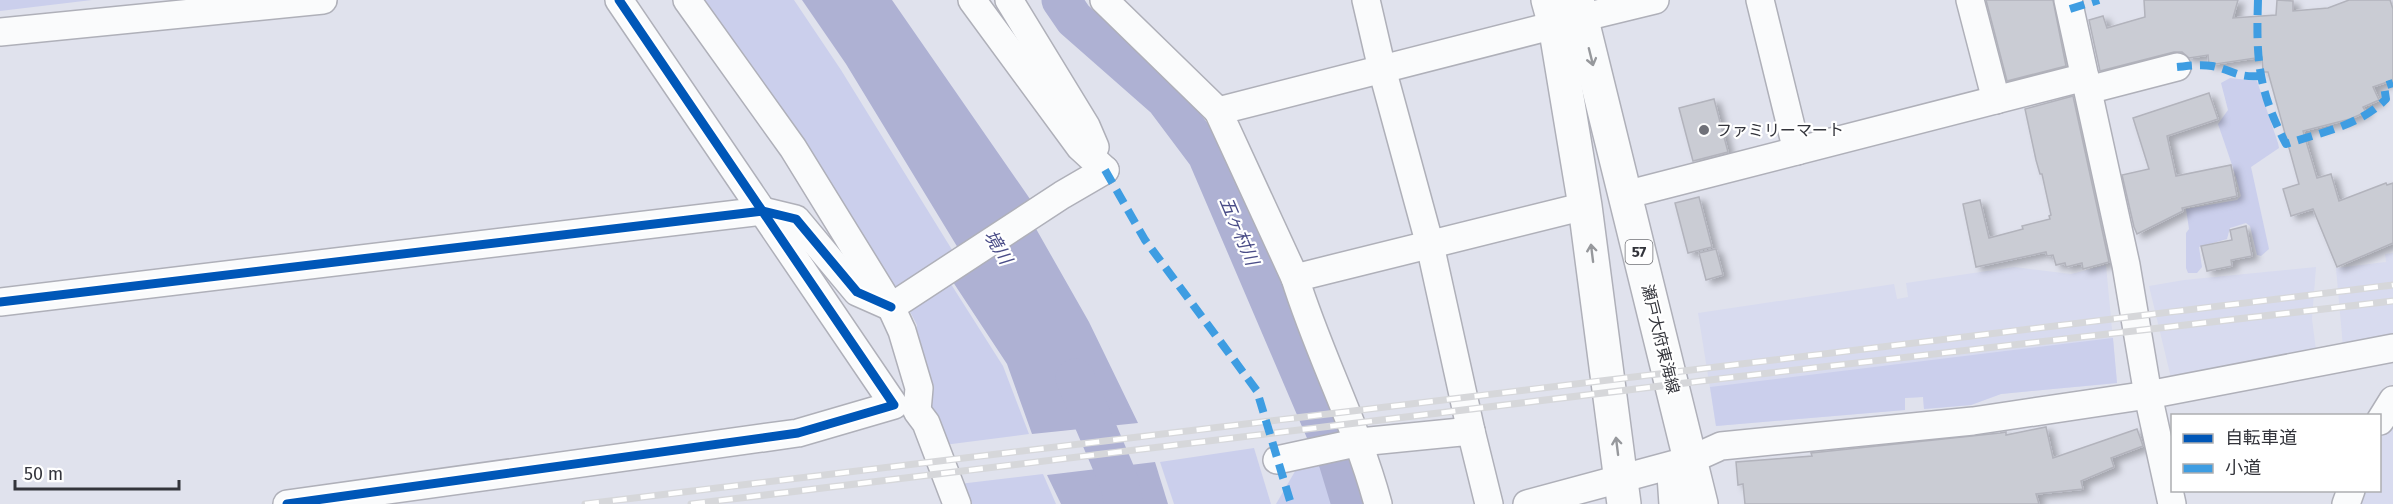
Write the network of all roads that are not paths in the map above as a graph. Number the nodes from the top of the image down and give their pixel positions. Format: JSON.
{"nodes":[{"id":1,"x":323,"y":0,"type":"edge"},
{"id":2,"x":619,"y":0,"type":"edge"},
{"id":3,"x":687,"y":0,"type":"edge"},
{"id":4,"x":972,"y":0,"type":"edge"},
{"id":5,"x":1009,"y":0,"type":"edge"},
{"id":6,"x":1104,"y":0,"type":"edge"},
{"id":7,"x":1366,"y":0,"type":"edge"},
{"id":8,"x":1656,"y":0,"type":"edge"},
{"id":9,"x":1760,"y":0,"type":"edge"},
{"id":10,"x":1970,"y":0,"type":"edge"},
{"id":11,"x":2068,"y":0,"type":"edge"},
{"id":12,"x":1565,"y":11,"type":"edge"},
{"id":13,"x":0,"y":32,"type":"edge"},
{"id":14,"x":2177,"y":67,"type":"dead end"},
{"id":15,"x":1382,"y":69,"type":"junction"},
{"id":16,"x":2086,"y":84,"type":"junction"},
{"id":17,"x":1996,"y":100,"type":"junction"},
{"id":18,"x":1218,"y":111,"type":"junction"},
{"id":19,"x":1797,"y":151,"type":"junction"},
{"id":20,"x":1105,"y":170,"type":"junction"},
{"id":21,"x":1625,"y":195,"type":"junction"},
{"id":22,"x":1585,"y":206,"type":"junction"},
{"id":23,"x":763,"y":211,"type":"junction"},
{"id":24,"x":1430,"y":245,"type":"junction"},
{"id":25,"x":1295,"y":278,"type":"junction"},
{"id":26,"x":0,"y":302,"type":"edge"},
{"id":27,"x":891,"y":307,"type":"junction"},
{"id":28,"x":2393,"y":348,"type":"edge"},
{"id":29,"x":2148,"y":394,"type":"junction"},
{"id":30,"x":2393,"y":400,"type":"edge"},
{"id":31,"x":905,"y":408,"type":"junction"},
{"id":32,"x":2381,"y":418,"type":"edge"},
{"id":33,"x":1471,"y":431,"type":"junction"},
{"id":34,"x":1358,"y":443,"type":"junction"},
{"id":35,"x":1277,"y":460,"type":"dead end"},
{"id":36,"x":1690,"y":460,"type":"junction"},
{"id":37,"x":1622,"y":491,"type":"edge"},
{"id":38,"x":287,"y":504,"type":"edge"},
{"id":39,"x":957,"y":504,"type":"edge"},
{"id":40,"x":1378,"y":504,"type":"edge"},
{"id":41,"x":1489,"y":504,"type":"edge"},
{"id":42,"x":1527,"y":504,"type":"edge"},
{"id":43,"x":1676,"y":504,"type":"edge"},
{"id":44,"x":1701,"y":504,"type":"edge"},
{"id":45,"x":2172,"y":504,"type":"edge"}],
"edges":[{"from":1,"to":13,"type":"street"},
{"from":2,"to":23,"type":"street"},
{"from":3,"to":27,"type":"street"},
{"from":4,"to":20,"type":"street"},
{"from":5,"to":20,"type":"street"},
{"from":6,"to":18,"type":"street"},
{"from":7,"to":15,"type":"street"},
{"from":8,"to":12,"type":"street"},
{"from":9,"to":19,"type":"street"},
{"from":10,"to":17,"type":"street"},
{"from":11,"to":16,"type":"street"},
{"from":12,"to":15,"type":"street"},
{"from":12,"to":21,"type":"main road","name":"瀬戸大府東海線","number":"57","one_way":true},
{"from":12,"to":22,"type":"main road"},
{"from":14,"to":16,"type":"street"},
{"from":15,"to":18,"type":"street"},
{"from":15,"to":24,"type":"street"},
{"from":16,"to":17,"type":"street"},
{"from":16,"to":29,"type":"street"},
{"from":17,"to":19,"type":"street"},
{"from":18,"to":25,"type":"street"},
{"from":19,"to":21,"type":"street"},
{"from":20,"to":27,"type":"street"},
{"from":21,"to":36,"type":"main road","name":"瀬戸大府東海線","number":"57"},
{"from":22,"to":24,"type":"street"},
{"from":37,"to":22,"type":"main road","one_way":true},
{"from":23,"to":26,"type":"street"},
{"from":23,"to":27,"type":"street"},
{"from":23,"to":31,"type":"street"},
{"from":24,"to":25,"type":"street"},
{"from":24,"to":33,"type":"street"},
{"from":25,"to":34,"type":"street"},
{"from":27,"to":31,"type":"street"},
{"from":28,"to":29,"type":"street"},
{"from":29,"to":36,"type":"street"},
{"from":29,"to":45,"type":"street"},
{"from":30,"to":32,"type":"street"},
{"from":31,"to":38,"type":"street"},
{"from":31,"to":39,"type":"street"},
{"from":33,"to":34,"type":"street"},
{"from":33,"to":41,"type":"street"},
{"from":34,"to":35,"type":"street"},
{"from":34,"to":40,"type":"street"},
{"from":36,"to":37,"type":"street"},
{"from":36,"to":43,"type":"main road"},
{"from":36,"to":44,"type":"main road","name":"瀬戸大府東海線","number":"57"},
{"from":37,"to":42,"type":"street"}]}
